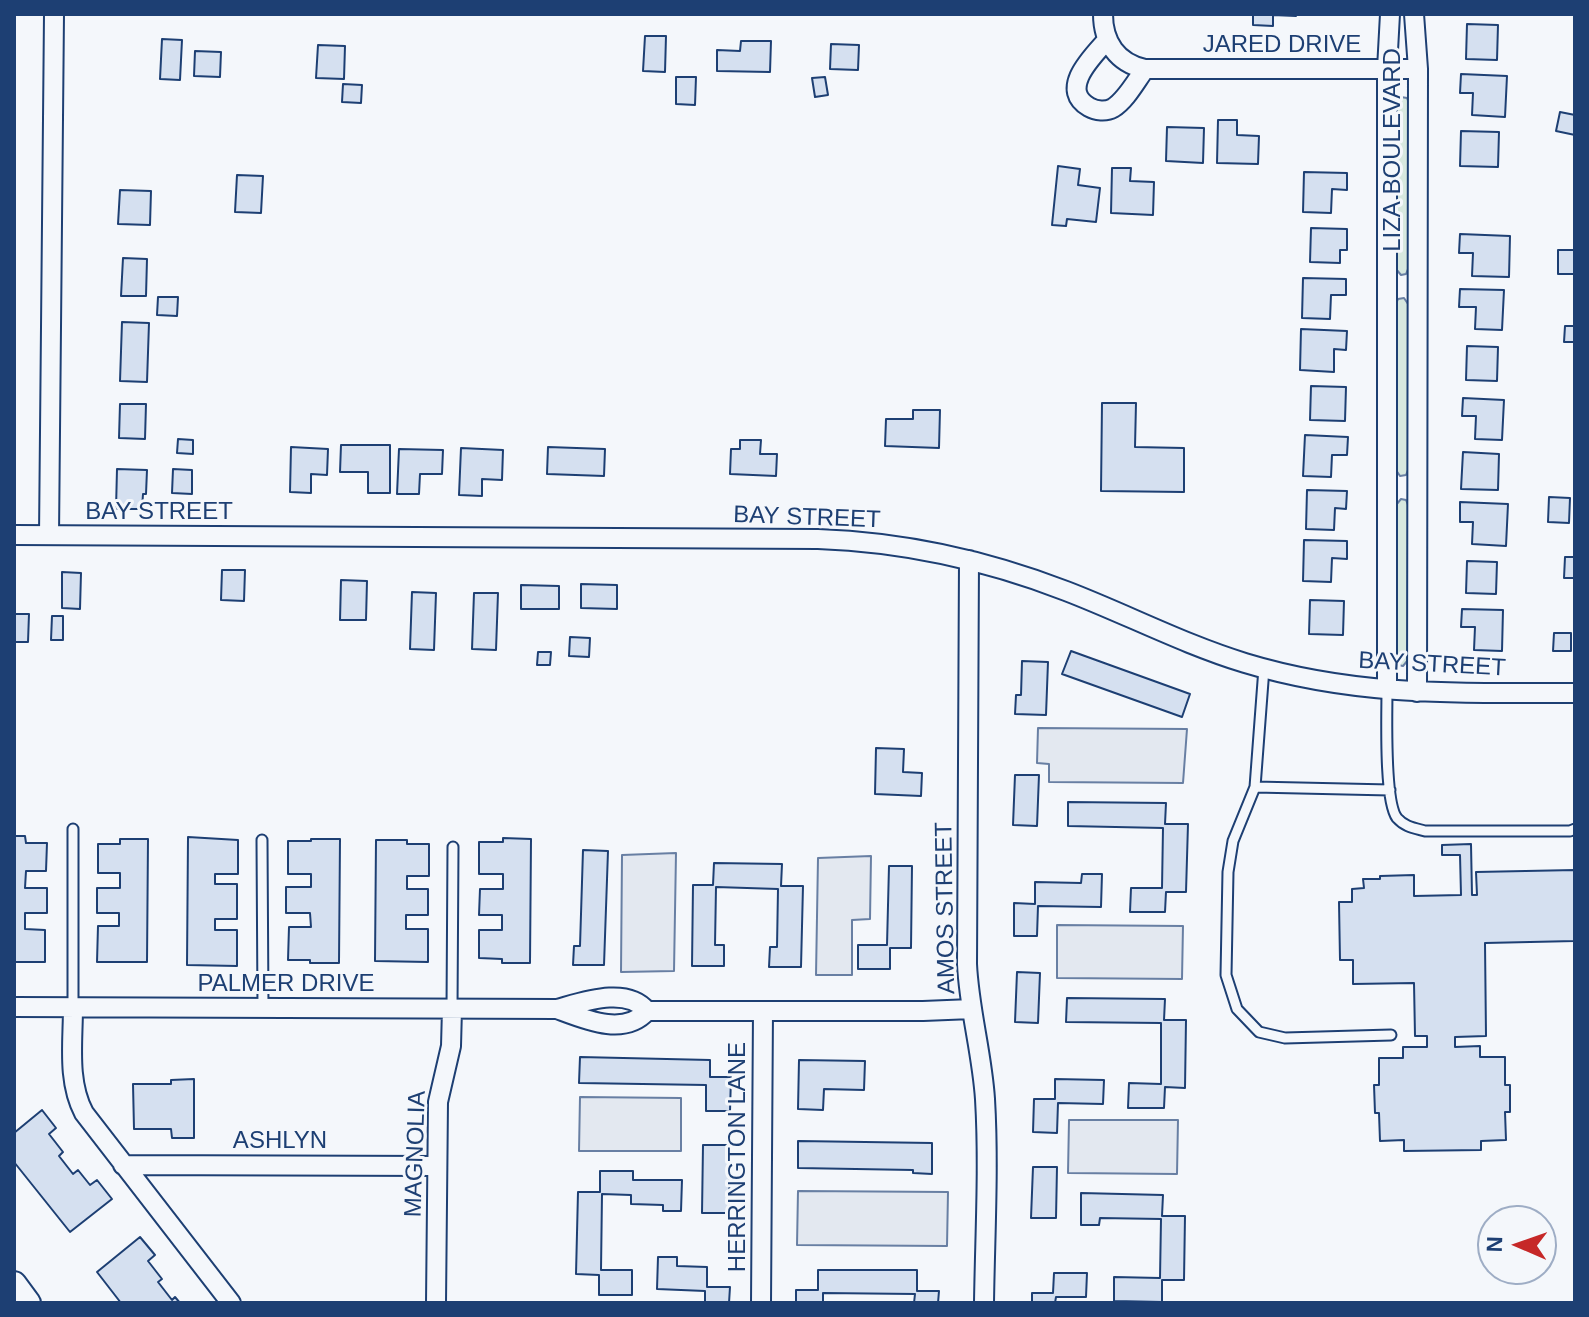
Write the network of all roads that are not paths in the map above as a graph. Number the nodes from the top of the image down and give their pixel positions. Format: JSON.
{"nodes":[{"id":1,"x":54,"y":14,"type":"edge"},
{"id":2,"x":1103,"y":14,"type":"edge"},
{"id":3,"x":1390,"y":14,"type":"edge"},
{"id":4,"x":1414,"y":14,"type":"edge"},
{"id":5,"x":1107,"y":40,"type":"junction"},
{"id":6,"x":1145,"y":69,"type":"junction"},
{"id":7,"x":1387,"y":69,"type":"junction"},
{"id":8,"x":1418,"y":69,"type":"junction"},
{"id":9,"x":1418,"y":285,"type":"junction"},
{"id":10,"x":1387,"y":286,"type":"junction"},
{"id":11,"x":1387,"y":487,"type":"junction"},
{"id":12,"x":1417,"y":487,"type":"junction"},
{"id":13,"x":14,"y":535,"type":"edge"},
{"id":14,"x":49,"y":535,"type":"junction"},
{"id":15,"x":969,"y":560,"type":"junction"},
{"id":16,"x":1264,"y":668,"type":"junction"},
{"id":17,"x":1387,"y":690,"type":"junction"},
{"id":18,"x":1417,"y":692,"type":"junction"},
{"id":19,"x":1575,"y":693,"type":"edge"},
{"id":20,"x":1255,"y":787,"type":"junction"},
{"id":21,"x":1390,"y":790,"type":"junction"},
{"id":22,"x":73,"y":829,"type":"dead end"},
{"id":23,"x":1575,"y":829,"type":"edge"},
{"id":24,"x":262,"y":840,"type":"dead end"},
{"id":25,"x":453,"y":847,"type":"dead end"},
{"id":26,"x":14,"y":1007,"type":"edge"},
{"id":27,"x":73,"y":1007,"type":"junction"},
{"id":28,"x":263,"y":1008,"type":"junction"},
{"id":29,"x":452,"y":1009,"type":"junction"},
{"id":30,"x":972,"y":1009,"type":"junction"},
{"id":31,"x":763,"y":1011,"type":"junction"},
{"id":32,"x":1391,"y":1035,"type":"dead end"},
{"id":33,"x":123,"y":1165,"type":"junction"},
{"id":34,"x":437,"y":1166,"type":"junction"},
{"id":35,"x":14,"y":1284,"type":"edge"},
{"id":36,"x":28,"y":1303,"type":"edge"},
{"id":37,"x":231,"y":1303,"type":"edge"},
{"id":38,"x":436,"y":1303,"type":"edge"},
{"id":39,"x":761,"y":1303,"type":"edge"},
{"id":40,"x":984,"y":1303,"type":"edge"}],
"edges":[{"from":1,"to":14,"type":"street"},
{"from":2,"to":5,"type":"street"},
{"from":3,"to":7,"type":"street","name":"LIZA BOULEVARD"},
{"from":4,"to":8,"type":"street","name":"LIZA BOULEVARD"},
{"from":5,"to":6,"type":"street"},
{"from":5,"to":6,"type":"street"},
{"from":6,"to":7,"type":"street","name":"JARED DRIVE"},
{"from":7,"to":8,"type":"street","name":"JARED DRIVE"},
{"from":7,"to":10,"type":"street","name":"LIZA BOULEVARD"},
{"from":8,"to":9,"type":"street","name":"LIZA BOULEVARD"},
{"from":9,"to":10,"type":"street","name":"LIZA BOULEVARD"},
{"from":9,"to":12,"type":"street","name":"LIZA BOULEVARD"},
{"from":10,"to":11,"type":"street","name":"LIZA BOULEVARD"},
{"from":11,"to":12,"type":"street"},
{"from":11,"to":17,"type":"street","name":"LIZA BOULEVARD"},
{"from":12,"to":18,"type":"street","name":"LIZA BOULEVARD"},
{"from":13,"to":14,"type":"street","name":"BAY STREET"},
{"from":14,"to":15,"type":"street","name":"BAY STREET"},
{"from":15,"to":16,"type":"street","name":"BAY STREET"},
{"from":15,"to":30,"type":"street","name":"AMOS STREET"},
{"from":16,"to":17,"type":"street","name":"BAY STREET"},
{"from":16,"to":20,"type":"lane"},
{"from":17,"to":18,"type":"street","name":"BAY STREET"},
{"from":17,"to":21,"type":"lane"},
{"from":18,"to":19,"type":"street","name":"BAY STREET"},
{"from":20,"to":21,"type":"lane"},
{"from":20,"to":32,"type":"lane"},
{"from":21,"to":23,"type":"lane"},
{"from":22,"to":27,"type":"lane"},
{"from":24,"to":28,"type":"lane"},
{"from":25,"to":29,"type":"lane"},
{"from":26,"to":27,"type":"street","name":"PALMER DRIVE"},
{"from":27,"to":28,"type":"street","name":"PALMER DRIVE"},
{"from":27,"to":33,"type":"street"},
{"from":28,"to":29,"type":"street","name":"PALMER DRIVE"},
{"from":29,"to":31,"type":"street","name":"PALMER DRIVE"},
{"from":29,"to":34,"type":"street","name":"MAGNOLIA"},
{"from":30,"to":31,"type":"street","name":"PALMER DRIVE"},
{"from":30,"to":40,"type":"street","name":"AMOS STREET"},
{"from":31,"to":39,"type":"street","name":"HERRINGTON LANE"},
{"from":33,"to":34,"type":"street","name":"ASHLYN"},
{"from":33,"to":37,"type":"street"},
{"from":34,"to":38,"type":"street","name":"MAGNOLIA"},
{"from":35,"to":36,"type":"main road"}]}
